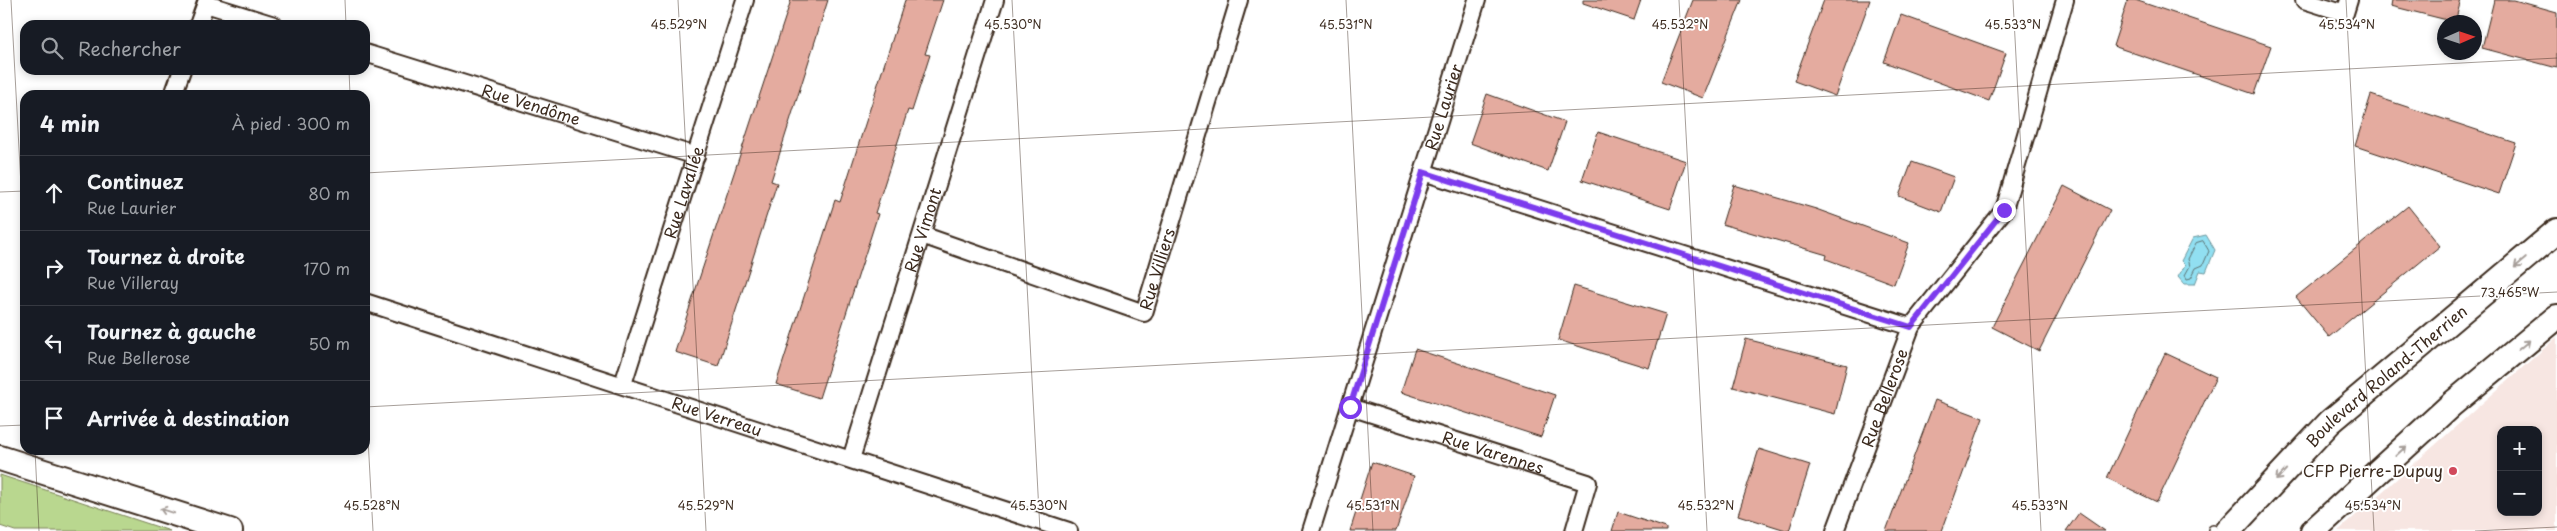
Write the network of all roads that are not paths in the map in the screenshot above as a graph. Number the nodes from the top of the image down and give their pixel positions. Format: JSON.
{"nodes":[{"id":1,"x":745,"y":0,"type":"edge"},
{"id":2,"x":996,"y":0,"type":"edge"},
{"id":3,"x":1239,"y":0,"type":"edge"},
{"id":4,"x":1477,"y":0,"type":"edge"},
{"id":5,"x":2065,"y":0,"type":"edge"},
{"id":6,"x":2304,"y":0,"type":"edge"},
{"id":7,"x":2349,"y":0,"type":"edge"},
{"id":8,"x":206,"y":2,"type":"edge"},
{"id":9,"x":200,"y":20,"type":"edge"},
{"id":10,"x":259,"y":20,"type":"edge"},
{"id":11,"x":370,"y":55,"type":"edge"},
{"id":12,"x":180,"y":75,"type":"edge"},
{"id":13,"x":175,"y":90,"type":"edge"},
{"id":14,"x":696,"y":156,"type":"junction"},
{"id":15,"x":1423,"y":172,"type":"junction"},
{"id":16,"x":2557,"y":231,"type":"edge"},
{"id":17,"x":922,"y":234,"type":"junction"},
{"id":18,"x":370,"y":304,"type":"edge"},
{"id":19,"x":2557,"y":317,"type":"edge"},
{"id":20,"x":1911,"y":327,"type":"junction"},
{"id":21,"x":623,"y":384,"type":"junction"},
{"id":22,"x":1350,"y":407,"type":"junction"},
{"id":23,"x":0,"y":458,"type":"edge"},
{"id":24,"x":851,"y":459,"type":"junction"},
{"id":25,"x":230,"y":531,"type":"edge"},
{"id":26,"x":1070,"y":531,"type":"edge"},
{"id":27,"x":1311,"y":531,"type":"edge"},
{"id":28,"x":1574,"y":531,"type":"edge"},
{"id":29,"x":1834,"y":531,"type":"edge"},
{"id":30,"x":2218,"y":531,"type":"edge"},
{"id":31,"x":2313,"y":531,"type":"edge"}],
"edges":[{"from":1,"to":14,"type":"street","name":"Rue Lavallée"},
{"from":2,"to":17,"type":"street","name":"Rue Vimont"},
{"from":3,"to":17,"type":"street","name":"Rue Villiers"},
{"from":4,"to":15,"type":"street","name":"Rue Laurier"},
{"from":5,"to":20,"type":"street","name":"Rue Bellerose"},
{"from":6,"to":7,"type":"street"},
{"from":8,"to":9,"type":"street"},
{"from":8,"to":10,"type":"street"},
{"from":11,"to":14,"type":"street","name":"Rue Vendôme"},
{"from":12,"to":13,"type":"street"},
{"from":14,"to":21,"type":"street","name":"Rue Lavallée"},
{"from":15,"to":20,"type":"street"},
{"from":15,"to":22,"type":"street","name":"Rue Laurier"},
{"from":16,"to":30,"type":"main road","name":"Boulevard Roland-Therrien","one_way":true},
{"from":17,"to":24,"type":"street","name":"Rue Vimont"},
{"from":18,"to":21,"type":"street","name":"Rue Verreau"},
{"from":31,"to":19,"type":"main road","one_way":true},
{"from":20,"to":29,"type":"street","name":"Rue Bellerose"},
{"from":21,"to":24,"type":"street","name":"Rue Verreau"},
{"from":22,"to":27,"type":"street","name":"Rue Laurier"},
{"from":22,"to":28,"type":"street","name":"Rue Varennes"},
{"from":25,"to":23,"type":"main road","one_way":true},
{"from":24,"to":26,"type":"street","name":"Rue Verreau"}]}
